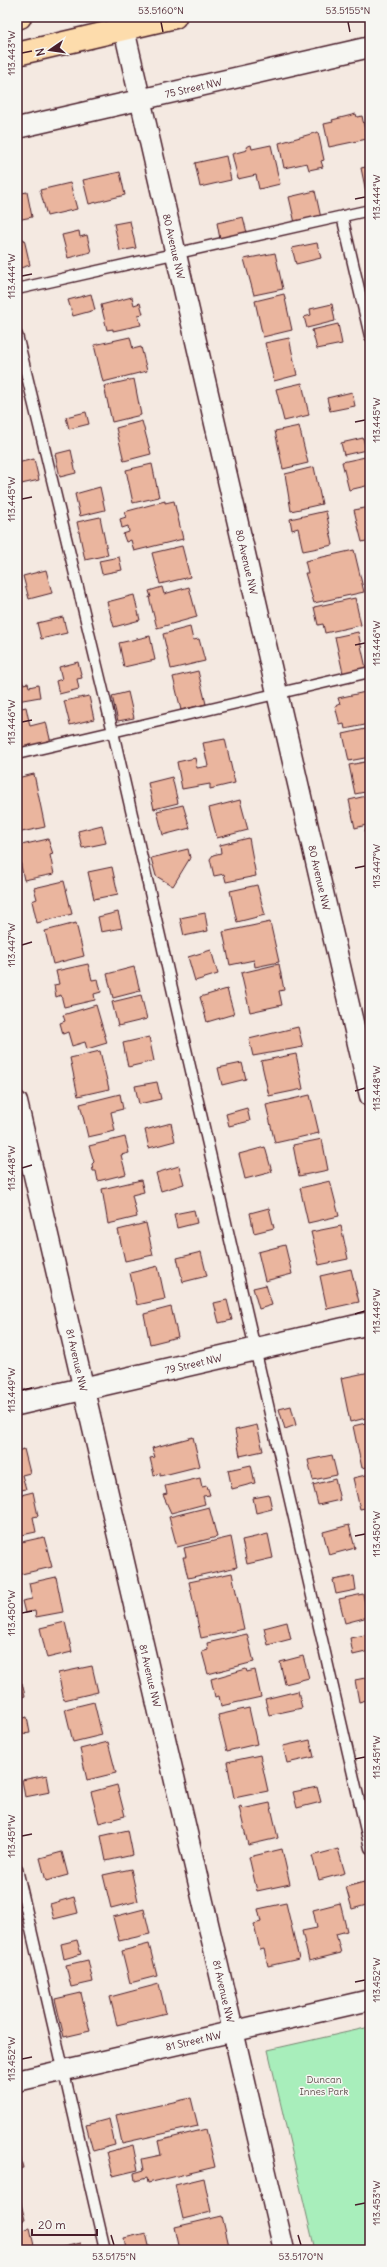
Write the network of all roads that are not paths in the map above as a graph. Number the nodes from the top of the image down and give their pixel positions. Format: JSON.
{"nodes":[{"id":1,"x":20,"y":17,"type":"edge"},
{"id":2,"x":175,"y":17,"type":"edge"},
{"id":3,"x":17,"y":18,"type":"edge"},
{"id":4,"x":124,"y":29,"type":"junction"},
{"id":5,"x":370,"y":47,"type":"edge"},
{"id":6,"x":17,"y":54,"type":"edge"},
{"id":7,"x":140,"y":100,"type":"junction"},
{"id":8,"x":17,"y":128,"type":"edge"},
{"id":9,"x":370,"y":210,"type":"edge"},
{"id":10,"x":342,"y":216,"type":"junction"},
{"id":11,"x":175,"y":254,"type":"junction"},
{"id":12,"x":17,"y":289,"type":"edge"},
{"id":13,"x":17,"y":335,"type":"edge"},
{"id":14,"x":370,"y":336,"type":"edge"},
{"id":15,"x":370,"y":672,"type":"edge"},
{"id":16,"x":277,"y":693,"type":"junction"},
{"id":17,"x":113,"y":732,"type":"junction"},
{"id":18,"x":17,"y":754,"type":"edge"},
{"id":19,"x":370,"y":1096,"type":"edge"},
{"id":20,"x":17,"y":1102,"type":"edge"},
{"id":21,"x":370,"y":1323,"type":"edge"},
{"id":22,"x":255,"y":1350,"type":"junction"},
{"id":23,"x":84,"y":1388,"type":"junction"},
{"id":24,"x":17,"y":1404,"type":"edge"},
{"id":25,"x":370,"y":1848,"type":"edge"},
{"id":26,"x":17,"y":1868,"type":"edge"},
{"id":27,"x":370,"y":2000,"type":"edge"},
{"id":28,"x":233,"y":2031,"type":"junction"},
{"id":29,"x":63,"y":2070,"type":"junction"},
{"id":30,"x":17,"y":2081,"type":"edge"},
{"id":31,"x":105,"y":2250,"type":"edge"},
{"id":32,"x":284,"y":2250,"type":"edge"}],
"edges":[{"from":1,"to":3,"type":"main road"},
{"from":2,"to":4,"type":"main road"},
{"from":4,"to":6,"type":"main road"},
{"from":4,"to":7,"type":"street","name":"80 Avenue NW"},
{"from":5,"to":7,"type":"street","name":"75 Street NW"},
{"from":7,"to":8,"type":"street","name":"75 Street NW"},
{"from":7,"to":11,"type":"street","name":"80 Avenue NW"},
{"from":9,"to":10,"type":"lane"},
{"from":10,"to":11,"type":"lane"},
{"from":10,"to":14,"type":"lane"},
{"from":11,"to":12,"type":"lane"},
{"from":11,"to":16,"type":"street","name":"80 Avenue NW"},
{"from":13,"to":17,"type":"lane"},
{"from":15,"to":16,"type":"lane"},
{"from":16,"to":17,"type":"lane"},
{"from":16,"to":19,"type":"street","name":"80 Avenue NW"},
{"from":17,"to":18,"type":"lane"},
{"from":17,"to":22,"type":"lane"},
{"from":20,"to":23,"type":"street","name":"81 Avenue NW"},
{"from":21,"to":22,"type":"street","name":"79 Street NW"},
{"from":22,"to":23,"type":"street","name":"79 Street NW"},
{"from":22,"to":25,"type":"lane"},
{"from":23,"to":24,"type":"street","name":"79 Street NW"},
{"from":23,"to":28,"type":"street","name":"81 Avenue NW"},
{"from":26,"to":29,"type":"lane"},
{"from":27,"to":28,"type":"street","name":"81 Street NW"},
{"from":28,"to":29,"type":"street","name":"81 Street NW"},
{"from":28,"to":32,"type":"street","name":"81 Avenue NW"},
{"from":29,"to":30,"type":"street","name":"81 Street NW"},
{"from":29,"to":31,"type":"lane"}]}
